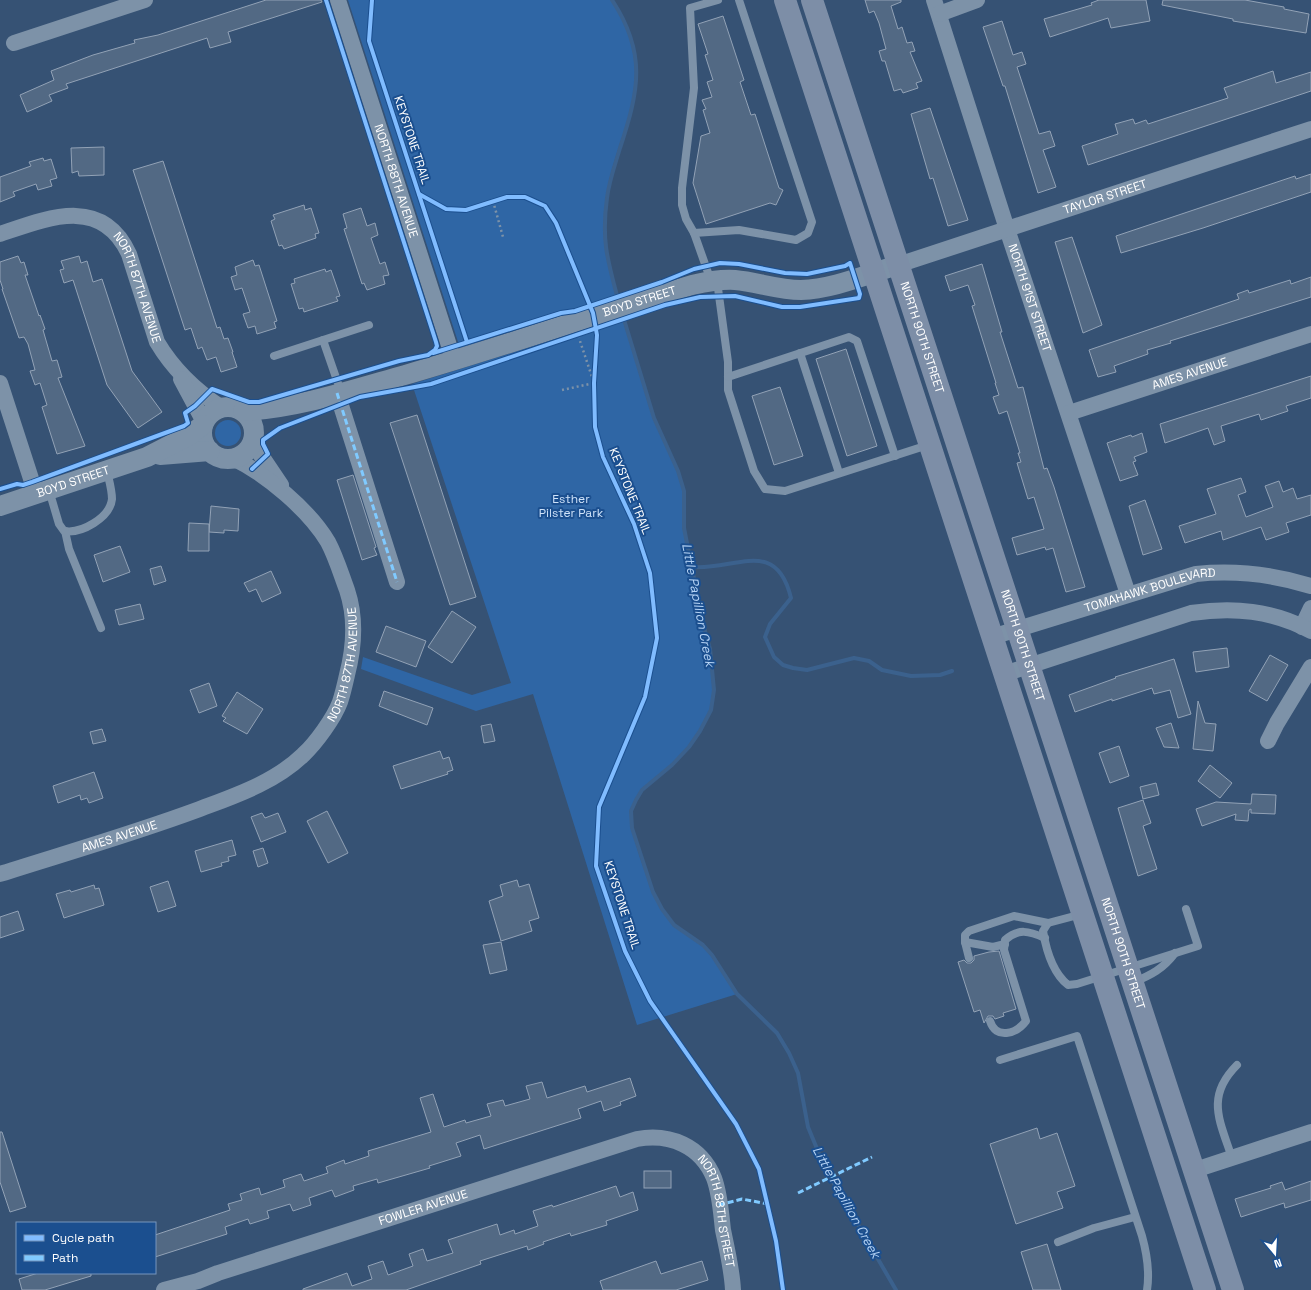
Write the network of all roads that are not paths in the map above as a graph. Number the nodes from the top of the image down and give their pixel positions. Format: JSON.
{"nodes":[{"id":1,"x":145,"y":0,"type":"edge"},
{"id":2,"x":338,"y":0,"type":"edge"},
{"id":3,"x":718,"y":0,"type":"edge"},
{"id":4,"x":739,"y":0,"type":"edge"},
{"id":5,"x":785,"y":0,"type":"edge"},
{"id":6,"x":812,"y":0,"type":"edge"},
{"id":7,"x":977,"y":0,"type":"edge"},
{"id":8,"x":936,"y":7,"type":"edge"},
{"id":9,"x":14,"y":43,"type":"dead end"},
{"id":10,"x":1311,"y":129,"type":"edge"},
{"id":11,"x":1007,"y":229,"type":"junction"},
{"id":12,"x":694,"y":233,"type":"junction"},
{"id":13,"x":0,"y":234,"type":"edge"},
{"id":14,"x":898,"y":265,"type":"junction"},
{"id":15,"x":873,"y":272,"type":"junction"},
{"id":16,"x":714,"y":281,"type":"junction"},
{"id":17,"x":369,"y":325,"type":"dead end"},
{"id":18,"x":1311,"y":334,"type":"edge"},
{"id":19,"x":323,"y":340,"type":"junction"},
{"id":20,"x":800,"y":353,"type":"junction"},
{"id":21,"x":274,"y":356,"type":"dead end"},
{"id":22,"x":454,"y":361,"type":"junction"},
{"id":23,"x":172,"y":364,"type":"junction"},
{"id":24,"x":728,"y":377,"type":"junction"},
{"id":25,"x":0,"y":383,"type":"edge"},
{"id":26,"x":339,"y":392,"type":"junction"},
{"id":27,"x":318,"y":399,"type":"junction"},
{"id":28,"x":222,"y":408,"type":"junction"},
{"id":29,"x":243,"y":411,"type":"junction"},
{"id":30,"x":1069,"y":413,"type":"junction"},
{"id":31,"x":204,"y":424,"type":"junction"},
{"id":32,"x":253,"y":438,"type":"junction"},
{"id":33,"x":929,"y":445,"type":"junction"},
{"id":34,"x":210,"y":451,"type":"junction"},
{"id":35,"x":895,"y":456,"type":"junction"},
{"id":36,"x":147,"y":457,"type":"junction"},
{"id":37,"x":233,"y":458,"type":"junction"},
{"id":38,"x":106,"y":470,"type":"junction"},
{"id":39,"x":839,"y":473,"type":"junction"},
{"id":40,"x":42,"y":492,"type":"junction"},
{"id":41,"x":295,"y":502,"type":"junction"},
{"id":42,"x":0,"y":506,"type":"edge"},
{"id":43,"x":65,"y":532,"type":"junction"},
{"id":44,"x":397,"y":582,"type":"dead end"},
{"id":45,"x":1311,"y":586,"type":"edge"},
{"id":46,"x":1128,"y":594,"type":"junction"},
{"id":47,"x":1311,"y":608,"type":"edge"},
{"id":48,"x":101,"y":628,"type":"dead end"},
{"id":49,"x":1018,"y":629,"type":"junction"},
{"id":50,"x":1307,"y":629,"type":"edge"},
{"id":51,"x":992,"y":637,"type":"junction"},
{"id":52,"x":1030,"y":666,"type":"junction"},
{"id":53,"x":1311,"y":668,"type":"edge"},
{"id":54,"x":1004,"y":674,"type":"junction"},
{"id":55,"x":1268,"y":741,"type":"dead end"},
{"id":56,"x":238,"y":795,"type":"joint"},
{"id":57,"x":0,"y":874,"type":"edge"},
{"id":58,"x":1186,"y":909,"type":"dead end"},
{"id":59,"x":1082,"y":914,"type":"junction"},
{"id":60,"x":1048,"y":923,"type":"junction"},
{"id":61,"x":1044,"y":938,"type":"junction"},
{"id":62,"x":965,"y":942,"type":"junction"},
{"id":63,"x":1005,"y":944,"type":"junction"},
{"id":64,"x":1175,"y":953,"type":"junction"},
{"id":65,"x":969,"y":958,"type":"dead end"},
{"id":66,"x":1102,"y":976,"type":"junction"},
{"id":67,"x":1130,"y":976,"type":"junction"},
{"id":68,"x":990,"y":1021,"type":"dead end"},
{"id":69,"x":1000,"y":1060,"type":"dead end"},
{"id":70,"x":1237,"y":1065,"type":"dead end"},
{"id":71,"x":1311,"y":1132,"type":"edge"},
{"id":72,"x":682,"y":1143,"type":"joint"},
{"id":73,"x":1232,"y":1158,"type":"junction"},
{"id":74,"x":1195,"y":1170,"type":"junction"},
{"id":75,"x":1135,"y":1216,"type":"junction"},
{"id":76,"x":1058,"y":1242,"type":"dead end"},
{"id":77,"x":200,"y":1285,"type":"edge"},
{"id":78,"x":164,"y":1290,"type":"edge"},
{"id":79,"x":733,"y":1290,"type":"edge"},
{"id":80,"x":1147,"y":1290,"type":"edge"},
{"id":81,"x":1205,"y":1290,"type":"edge"},
{"id":82,"x":1233,"y":1290,"type":"edge"}],
"edges":[{"from":1,"to":9,"type":"street"},
{"from":2,"to":22,"type":"street","name":"NORTH 88TH AVENUE"},
{"from":3,"to":12,"type":"lane"},
{"from":4,"to":12,"type":"lane"},
{"from":5,"to":15,"type":"main road"},
{"from":6,"to":14,"type":"main road","name":"NORTH 90TH STREET"},
{"from":7,"to":8,"type":"street"},
{"from":8,"to":11,"type":"street","name":"NORTH 91ST STREET"},
{"from":10,"to":11,"type":"street","name":"TAYLOR STREET"},
{"from":11,"to":14,"type":"street","name":"TAYLOR STREET"},
{"from":11,"to":30,"type":"street","name":"NORTH 91ST STREET"},
{"from":12,"to":16,"type":"lane"},
{"from":13,"to":23,"type":"street","name":"NORTH 87TH AVENUE"},
{"from":14,"to":15,"type":"street","name":"BOYD STREET"},
{"from":14,"to":49,"type":"main road","name":"NORTH 90TH STREET"},
{"from":15,"to":16,"type":"street","name":"BOYD STREET"},
{"from":15,"to":33,"type":"main road"},
{"from":16,"to":22,"type":"street","name":"BOYD STREET"},
{"from":16,"to":24,"type":"lane"},
{"from":17,"to":19,"type":"lane"},
{"from":18,"to":30,"type":"street","name":"AMES AVENUE"},
{"from":19,"to":21,"type":"lane"},
{"from":19,"to":26,"type":"lane"},
{"from":20,"to":24,"type":"lane"},
{"from":20,"to":35,"type":"lane"},
{"from":20,"to":39,"type":"lane"},
{"from":22,"to":26,"type":"street","name":"BOYD STREET"},
{"from":23,"to":28,"type":"street","name":"NORTH 87TH AVENUE"},
{"from":23,"to":31,"type":"street","name":"NORTH 87TH AVENUE"},
{"from":24,"to":39,"type":"lane"},
{"from":25,"to":40,"type":"street"},
{"from":26,"to":27,"type":"street","name":"BOYD STREET"},
{"from":26,"to":44,"type":"street"},
{"from":27,"to":29,"type":"street","name":"BOYD STREET"},
{"from":27,"to":32,"type":"street","name":"BOYD STREET"},
{"from":28,"to":29,"type":"street","name":"BOYD STREET"},
{"from":28,"to":31,"type":"street","name":"BOYD STREET"},
{"from":29,"to":32,"type":"street"},
{"from":30,"to":46,"type":"street","name":"NORTH 91ST STREET"},
{"from":31,"to":34,"type":"street"},
{"from":31,"to":36,"type":"street","name":"BOYD STREET"},
{"from":32,"to":37,"type":"street","name":"BOYD STREET"},
{"from":32,"to":41,"type":"street","name":"NORTH 87TH AVENUE"},
{"from":33,"to":35,"type":"lane"},
{"from":33,"to":51,"type":"main road"},
{"from":34,"to":36,"type":"street","name":"BOYD STREET"},
{"from":34,"to":37,"type":"street","name":"BOYD STREET"},
{"from":35,"to":39,"type":"lane"},
{"from":36,"to":38,"type":"street","name":"BOYD STREET"},
{"from":37,"to":41,"type":"street","name":"NORTH 87TH AVENUE"},
{"from":38,"to":40,"type":"street","name":"BOYD STREET"},
{"from":38,"to":43,"type":"lane"},
{"from":40,"to":42,"type":"street","name":"BOYD STREET"},
{"from":40,"to":43,"type":"lane"},
{"from":41,"to":56,"type":"street","name":"NORTH 87TH AVENUE"},
{"from":43,"to":48,"type":"lane"},
{"from":45,"to":46,"type":"street","name":"TOMAHAWK BOULEVARD"},
{"from":46,"to":49,"type":"street","name":"TOMAHAWK BOULEVARD"},
{"from":47,"to":50,"type":"street"},
{"from":49,"to":51,"type":"street","name":"TOMAHAWK BOULEVARD"},
{"from":49,"to":52,"type":"main road","name":"NORTH 90TH STREET"},
{"from":50,"to":52,"type":"street"},
{"from":51,"to":54,"type":"main road"},
{"from":52,"to":54,"type":"street"},
{"from":52,"to":67,"type":"main road","name":"NORTH 90TH STREET"},
{"from":53,"to":55,"type":"street"},
{"from":54,"to":59,"type":"main road"},
{"from":56,"to":57,"type":"street","name":"AMES AVENUE"},
{"from":58,"to":64,"type":"lane"},
{"from":59,"to":60,"type":"lane"},
{"from":59,"to":66,"type":"main road"},
{"from":60,"to":61,"type":"lane"},
{"from":60,"to":62,"type":"lane"},
{"from":61,"to":63,"type":"lane"},
{"from":61,"to":66,"type":"lane"},
{"from":62,"to":63,"type":"lane"},
{"from":62,"to":65,"type":"lane"},
{"from":63,"to":68,"type":"lane"},
{"from":64,"to":67,"type":"lane"},
{"from":64,"to":67,"type":"lane"},
{"from":66,"to":67,"type":"lane"},
{"from":66,"to":81,"type":"main road"},
{"from":67,"to":74,"type":"main road","name":"NORTH 90TH STREET"},
{"from":69,"to":75,"type":"lane"},
{"from":70,"to":73,"type":"lane"},
{"from":71,"to":73,"type":"street"},
{"from":72,"to":77,"type":"street","name":"FOWLER AVENUE"},
{"from":72,"to":79,"type":"street","name":"NORTH 88TH STREET"},
{"from":73,"to":74,"type":"street"},
{"from":74,"to":82,"type":"main road","name":"NORTH 90TH STREET"},
{"from":75,"to":76,"type":"lane"},
{"from":75,"to":80,"type":"lane"},
{"from":77,"to":78,"type":"street","name":"FOWLER AVENUE"}]}
